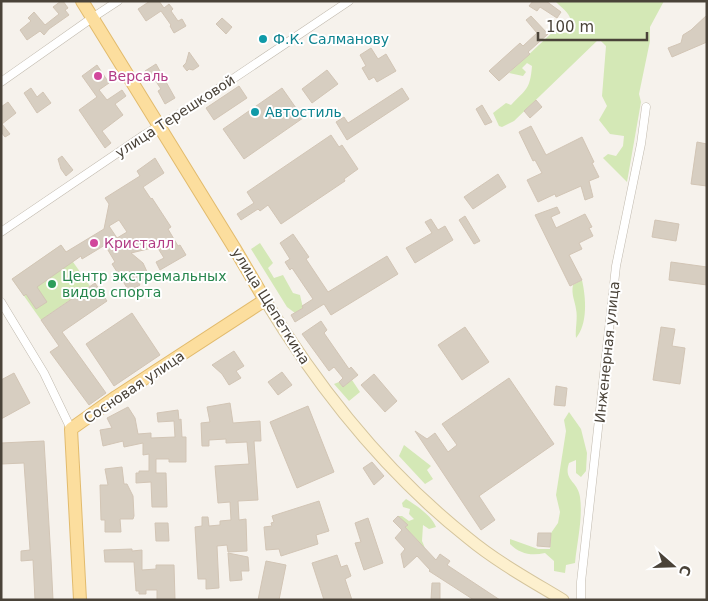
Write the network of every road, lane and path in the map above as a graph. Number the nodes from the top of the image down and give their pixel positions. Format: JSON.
{"nodes":[{"id":1,"x":82,"y":1,"type":"edge"},
{"id":2,"x":118,"y":1,"type":"edge"},
{"id":3,"x":349,"y":1,"type":"edge"},
{"id":4,"x":92,"y":18,"type":"junction"},
{"id":5,"x":1,"y":82,"type":"edge"},
{"id":6,"x":646,"y":107,"type":"dead end"},
{"id":7,"x":159,"y":126,"type":"junction"},
{"id":8,"x":1,"y":232,"type":"edge"},
{"id":9,"x":265,"y":300,"type":"junction"},
{"id":10,"x":1,"y":302,"type":"edge"},
{"id":11,"x":71,"y":429,"type":"junction"},
{"id":12,"x":80,"y":600,"type":"edge"},
{"id":13,"x":563,"y":600,"type":"edge"},
{"id":14,"x":581,"y":600,"type":"edge"}],
"edges":[{"from":1,"to":4,"type":"main road","name":"улица Щепеткина"},
{"from":2,"to":4,"type":"street"},
{"from":3,"to":7,"type":"street","name":"улица Терешковой"},
{"from":4,"to":5,"type":"street"},
{"from":4,"to":7,"type":"main road","name":"улица Щепеткина"},
{"from":6,"to":14,"type":"street","name":"Инженерная улица"},
{"from":7,"to":8,"type":"street","name":"улица Терешковой"},
{"from":7,"to":9,"type":"main road","name":"улица Щепеткина"},
{"from":9,"to":11,"type":"main road","name":"Сосновая улица"},
{"from":9,"to":13,"type":"main road","name":"улица Щепеткина"},
{"from":10,"to":11,"type":"street"},
{"from":11,"to":12,"type":"main road","name":"Сосновая улица"}]}
